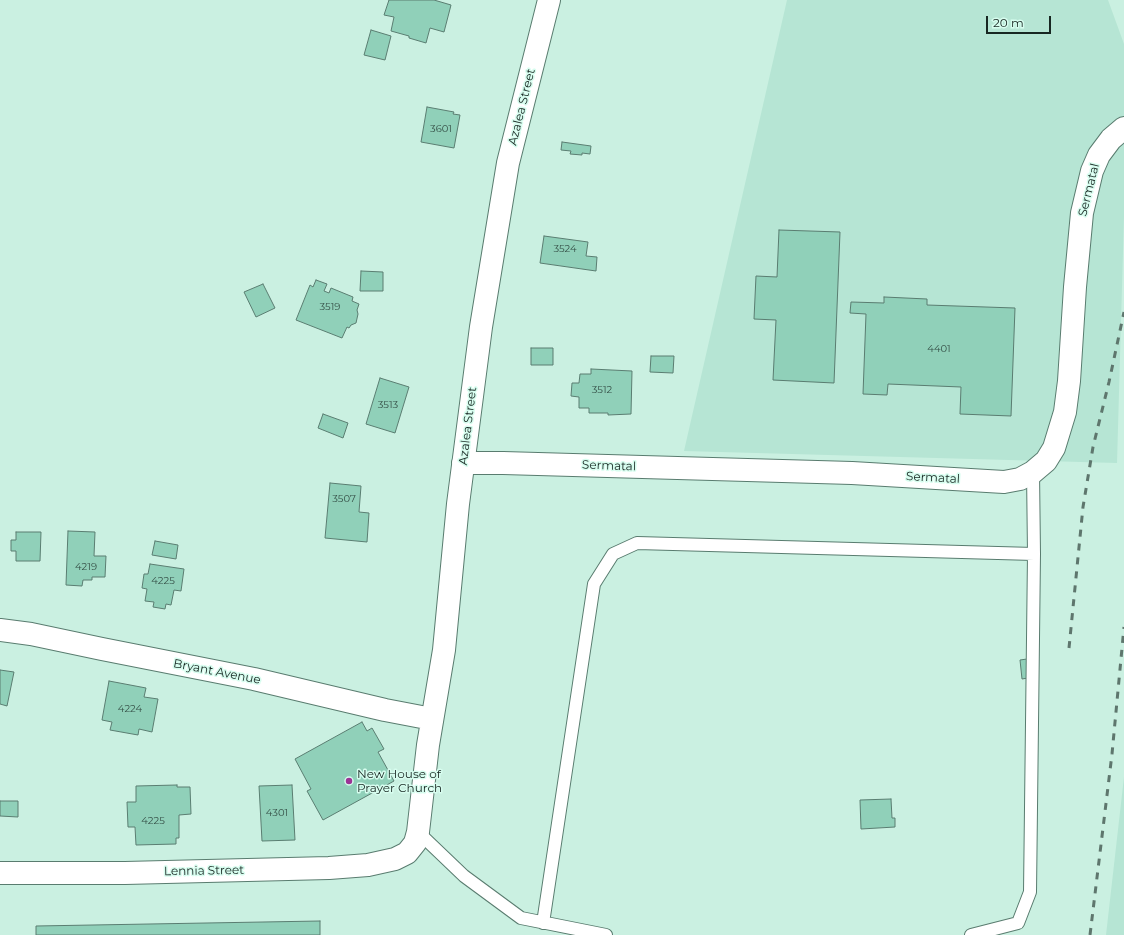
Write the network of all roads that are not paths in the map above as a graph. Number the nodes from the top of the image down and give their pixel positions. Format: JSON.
{"nodes":[{"id":1,"x":549,"y":0,"type":"edge"},
{"id":2,"x":1124,"y":128,"type":"edge"},
{"id":3,"x":463,"y":463,"type":"junction"},
{"id":4,"x":1033,"y":472,"type":"junction"},
{"id":5,"x":1034,"y":554,"type":"junction"},
{"id":6,"x":0,"y":630,"type":"edge"},
{"id":7,"x":432,"y":719,"type":"junction"},
{"id":8,"x":418,"y":832,"type":"junction"},
{"id":9,"x":407,"y":853,"type":"joint"},
{"id":10,"x":0,"y":873,"type":"edge"},
{"id":11,"x":543,"y":923,"type":"junction"},
{"id":12,"x":606,"y":935,"type":"edge"},
{"id":13,"x":971,"y":935,"type":"edge"}],
"edges":[{"from":1,"to":3,"type":"street","name":"Azalea Street"},
{"from":2,"to":4,"type":"street","name":"Sermatal"},
{"from":3,"to":4,"type":"street","name":"Sermatal"},
{"from":3,"to":7,"type":"street","name":"Azalea Street"},
{"from":4,"to":5,"type":"lane"},
{"from":5,"to":11,"type":"lane"},
{"from":5,"to":13,"type":"lane"},
{"from":6,"to":7,"type":"street","name":"Bryant Avenue"},
{"from":7,"to":8,"type":"street","name":"Azalea Street"},
{"from":8,"to":9,"type":"street","name":"Azalea Street"},
{"from":8,"to":11,"type":"lane"},
{"from":9,"to":10,"type":"street","name":"Lennia Street"},
{"from":11,"to":12,"type":"lane"}]}
